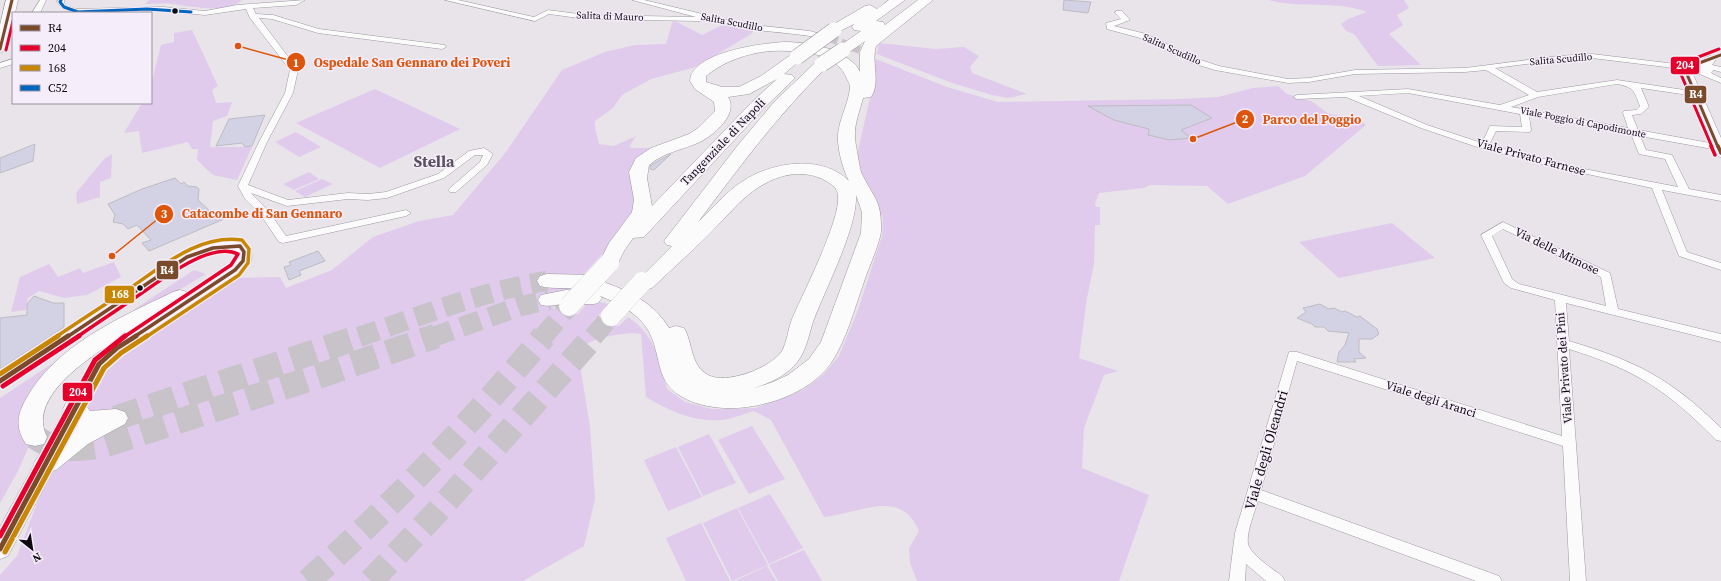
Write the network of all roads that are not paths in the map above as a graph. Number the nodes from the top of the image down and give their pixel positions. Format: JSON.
{"nodes":[{"id":1,"x":12,"y":0,"type":"edge"},
{"id":2,"x":43,"y":0,"type":"edge"},
{"id":3,"x":61,"y":0,"type":"edge"},
{"id":4,"x":448,"y":0,"type":"edge"},
{"id":5,"x":635,"y":0,"type":"edge"},
{"id":6,"x":886,"y":0,"type":"edge"},
{"id":7,"x":898,"y":0,"type":"edge"},
{"id":8,"x":913,"y":0,"type":"edge"},
{"id":9,"x":926,"y":0,"type":"edge"},
{"id":10,"x":296,"y":2,"type":"edge"},
{"id":11,"x":248,"y":6,"type":"junction"},
{"id":12,"x":37,"y":12,"type":"edge"},
{"id":13,"x":1119,"y":13,"type":"dead end"},
{"id":14,"x":252,"y":16,"type":"junction"},
{"id":15,"x":266,"y":16,"type":"junction"},
{"id":16,"x":704,"y":17,"type":"junction"},
{"id":17,"x":2,"y":36,"type":"edge"},
{"id":18,"x":835,"y":41,"type":"junction"},
{"id":19,"x":442,"y":47,"type":"dead end"},
{"id":20,"x":0,"y":49,"type":"edge"},
{"id":21,"x":1592,"y":56,"type":"junction"},
{"id":22,"x":1660,"y":59,"type":"dead end"},
{"id":23,"x":12,"y":61,"type":"edge"},
{"id":24,"x":810,"y":61,"type":"junction"},
{"id":25,"x":0,"y":66,"type":"edge"},
{"id":26,"x":1706,"y":67,"type":"edge"},
{"id":27,"x":1489,"y":68,"type":"junction"},
{"id":28,"x":1721,"y":80,"type":"edge"},
{"id":29,"x":1631,"y":85,"type":"junction"},
{"id":30,"x":1694,"y":94,"type":"junction"},
{"id":31,"x":1536,"y":95,"type":"junction"},
{"id":32,"x":1361,"y":96,"type":"junction"},
{"id":33,"x":1298,"y":97,"type":"dead end"},
{"id":34,"x":1503,"y":107,"type":"junction"},
{"id":35,"x":1524,"y":111,"type":"junction"},
{"id":36,"x":1633,"y":131,"type":"junction"},
{"id":37,"x":1485,"y":145,"type":"junction"},
{"id":38,"x":1720,"y":151,"type":"edge"},
{"id":39,"x":850,"y":165,"type":"junction"},
{"id":40,"x":243,"y":186,"type":"junction"},
{"id":41,"x":1656,"y":187,"type":"junction"},
{"id":42,"x":453,"y":190,"type":"dead end"},
{"id":43,"x":1685,"y":192,"type":"junction"},
{"id":44,"x":1721,"y":198,"type":"edge"},
{"id":45,"x":717,"y":200,"type":"dead end"},
{"id":46,"x":406,"y":212,"type":"dead end"},
{"id":47,"x":683,"y":230,"type":"junction"},
{"id":48,"x":830,"y":259,"type":"junction"},
{"id":49,"x":609,"y":263,"type":"junction"},
{"id":50,"x":1719,"y":267,"type":"edge"},
{"id":51,"x":1721,"y":277,"type":"edge"},
{"id":52,"x":582,"y":282,"type":"junction"},
{"id":53,"x":643,"y":283,"type":"junction"},
{"id":54,"x":555,"y":296,"type":"junction"},
{"id":55,"x":180,"y":297,"type":"junction"},
{"id":56,"x":1560,"y":298,"type":"junction"},
{"id":57,"x":618,"y":308,"type":"tunnel mouth"},
{"id":58,"x":1613,"y":311,"type":"junction"},
{"id":59,"x":1721,"y":338,"type":"edge"},
{"id":60,"x":1563,"y":343,"type":"junction"},
{"id":61,"x":1293,"y":355,"type":"joint"},
{"id":62,"x":668,"y":357,"type":"junction"},
{"id":63,"x":0,"y":381,"type":"edge"},
{"id":64,"x":0,"y":390,"type":"edge"},
{"id":65,"x":75,"y":409,"type":"junction"},
{"id":66,"x":1721,"y":436,"type":"edge"},
{"id":67,"x":35,"y":437,"type":"dead end"},
{"id":68,"x":1569,"y":443,"type":"junction"},
{"id":69,"x":48,"y":463,"type":"junction"},
{"id":70,"x":1253,"y":493,"type":"junction"},
{"id":71,"x":0,"y":526,"type":"edge"},
{"id":72,"x":1241,"y":546,"type":"junction"},
{"id":73,"x":0,"y":549,"type":"edge"},
{"id":74,"x":1238,"y":581,"type":"edge"},
{"id":75,"x":1277,"y":581,"type":"edge"},
{"id":76,"x":1494,"y":581,"type":"edge"},
{"id":77,"x":1578,"y":581,"type":"edge"}],
"edges":[{"from":1,"to":17,"type":"main road"},
{"from":2,"to":12,"type":"street"},
{"from":3,"to":11,"type":"street"},
{"from":4,"to":16,"type":"street","name":"Salita di Mauro"},
{"from":5,"to":16,"type":"street","name":"Salita Scudillo"},
{"from":6,"to":18,"type":"highway"},
{"from":7,"to":18,"type":"highway","name":"Tangenziale di Napoli"},
{"from":8,"to":18,"type":"highway","name":"Tangenziale di Napoli"},
{"from":9,"to":39,"type":"highway"},
{"from":10,"to":11,"type":"street"},
{"from":10,"to":15,"type":"street"},
{"from":11,"to":14,"type":"street"},
{"from":13,"to":27,"type":"street","name":"Salita Scudillo"},
{"from":14,"to":15,"type":"street"},
{"from":14,"to":40,"type":"street"},
{"from":15,"to":19,"type":"street"},
{"from":16,"to":18,"type":"street","name":"Salita Scudillo"},
{"from":17,"to":20,"type":"main road"},
{"from":18,"to":24,"type":"highway","name":"Tangenziale di Napoli","bridge":true},
{"from":18,"to":24,"type":"highway","bridge":true},
{"from":21,"to":22,"type":"street"},
{"from":21,"to":26,"type":"street","name":"Salita Scudillo"},
{"from":21,"to":27,"type":"street","name":"Salita Scudillo"},
{"from":23,"to":25,"type":"street"},
{"from":24,"to":47,"type":"highway","name":"Tangenziale di Napoli"},
{"from":24,"to":48,"type":"highway"},
{"from":24,"to":49,"type":"highway","name":"Tangenziale di Napoli"},
{"from":26,"to":28,"type":"street","name":"Salita Scudillo"},
{"from":26,"to":30,"type":"main road"},
{"from":27,"to":31,"type":"street"},
{"from":29,"to":30,"type":"street"},
{"from":29,"to":31,"type":"street"},
{"from":29,"to":36,"type":"street"},
{"from":30,"to":38,"type":"main road"},
{"from":31,"to":34,"type":"street"},
{"from":32,"to":33,"type":"street","name":"Viale Privato Farnese"},
{"from":32,"to":34,"type":"street","name":"Viale Poggio di Capodimonte"},
{"from":32,"to":37,"type":"street","name":"Viale Privato Farnese"},
{"from":34,"to":35,"type":"street","name":"Viale Poggio di Capodimonte"},
{"from":35,"to":36,"type":"street","name":"Viale Poggio di Capodimonte"},
{"from":35,"to":37,"type":"street"},
{"from":36,"to":38,"type":"street","name":"Viale Poggio di Capodimonte"},
{"from":36,"to":43,"type":"street"},
{"from":37,"to":41,"type":"street","name":"Viale Privato Farnese"},
{"from":39,"to":49,"type":"highway"},
{"from":39,"to":62,"type":"highway"},
{"from":40,"to":42,"type":"street"},
{"from":40,"to":46,"type":"street"},
{"from":41,"to":43,"type":"street","name":"Viale Privato Farnese"},
{"from":41,"to":50,"type":"street"},
{"from":43,"to":44,"type":"street","name":"Viale Privato Farnese"},
{"from":45,"to":47,"type":"highway"},
{"from":47,"to":53,"type":"highway","name":"Tangenziale di Napoli"},
{"from":48,"to":52,"type":"highway"},
{"from":48,"to":53,"type":"highway"},
{"from":49,"to":54,"type":"highway","name":"Tangenziale di Napoli","bridge":true},
{"from":50,"to":51,"type":"street"},
{"from":52,"to":54,"type":"highway"},
{"from":52,"to":62,"type":"highway"},
{"from":53,"to":57,"type":"highway","bridge":true},
{"from":54,"to":62,"type":"highway"},
{"from":55,"to":64,"type":"main road"},
{"from":55,"to":67,"type":"highway"},
{"from":55,"to":71,"type":"main road"},
{"from":56,"to":58,"type":"street","name":"Viale Privato dei Pini"},
{"from":56,"to":58,"type":"street","name":"Via delle Mimose"},
{"from":56,"to":60,"type":"street","name":"Viale Privato dei Pini"},
{"from":58,"to":59,"type":"street","name":"Viale Privato dei Pini"},
{"from":60,"to":66,"type":"street"},
{"from":60,"to":68,"type":"street","name":"Viale Privato dei Pini"},
{"from":61,"to":68,"type":"street","name":"Viale degli Aranci"},
{"from":61,"to":70,"type":"street","name":"Viale degli Oleandri"},
{"from":63,"to":65,"type":"main road"},
{"from":65,"to":69,"type":"main road"},
{"from":65,"to":69,"type":"highway"},
{"from":68,"to":77,"type":"street","name":"Viale Privato dei Pini"},
{"from":69,"to":73,"type":"main road"},
{"from":70,"to":72,"type":"street","name":"Viale degli Oleandri"},
{"from":70,"to":76,"type":"street"},
{"from":72,"to":74,"type":"street","name":"Viale degli Oleandri"},
{"from":72,"to":75,"type":"street"}]}
